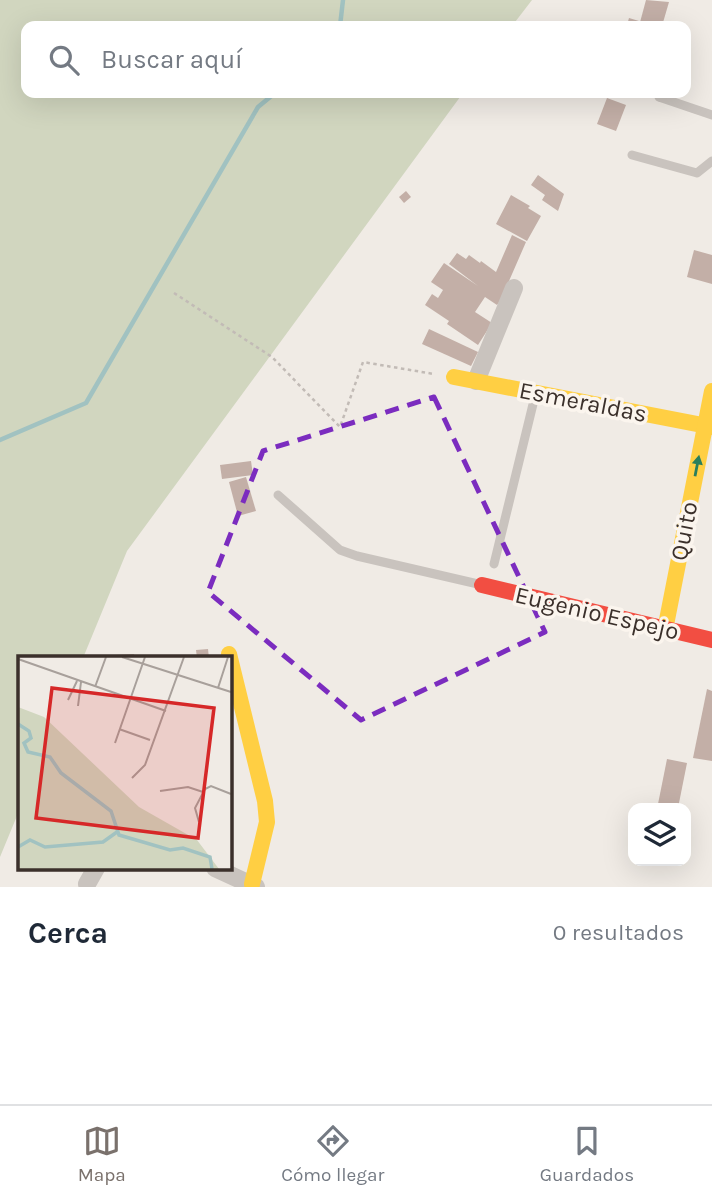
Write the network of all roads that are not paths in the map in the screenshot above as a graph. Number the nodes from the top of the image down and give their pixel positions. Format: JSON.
{"nodes":[{"id":1,"x":662,"y":98,"type":"edge"},
{"id":2,"x":712,"y":115,"type":"edge"},
{"id":3,"x":632,"y":155,"type":"dead end"},
{"id":4,"x":712,"y":161,"type":"edge"},
{"id":5,"x":513,"y":288,"type":"dead end"},
{"id":6,"x":454,"y":377,"type":"road end"},
{"id":7,"x":475,"y":381,"type":"junction"},
{"id":8,"x":712,"y":391,"type":"edge"},
{"id":9,"x":536,"y":392,"type":"junction"},
{"id":10,"x":708,"y":426,"type":"edge"},
{"id":11,"x":278,"y":495,"type":"dead end"},
{"id":12,"x":494,"y":564,"type":"dead end"},
{"id":13,"x":482,"y":585,"type":"joint"},
{"id":14,"x":665,"y":629,"type":"junction"},
{"id":15,"x":712,"y":640,"type":"edge"},
{"id":16,"x":231,"y":662,"type":"edge"},
{"id":17,"x":95,"y":870,"type":"edge"},
{"id":18,"x":219,"y":870,"type":"edge"},
{"id":19,"x":87,"y":884,"type":"dead end"},
{"id":20,"x":254,"y":886,"type":"edge"}],
"edges":[{"from":1,"to":2,"type":"lane"},
{"from":3,"to":4,"type":"lane"},
{"from":5,"to":7,"type":"street"},
{"from":6,"to":7,"type":"street","name":"Esmeraldas"},
{"from":7,"to":9,"type":"street","name":"Esmeraldas"},
{"from":8,"to":10,"type":"street","name":"Quito"},
{"from":9,"to":10,"type":"street","name":"Esmeraldas"},
{"from":9,"to":12,"type":"lane"},
{"from":14,"to":10,"type":"street","name":"Quito","one_way":true},
{"from":11,"to":13,"type":"lane"},
{"from":13,"to":14,"type":"street","name":"Eugenio Espejo"},
{"from":14,"to":15,"type":"street","name":"Eugenio Espejo"},
{"from":16,"to":20,"type":"street"},
{"from":17,"to":19,"type":"street"},
{"from":18,"to":20,"type":"street"}]}
